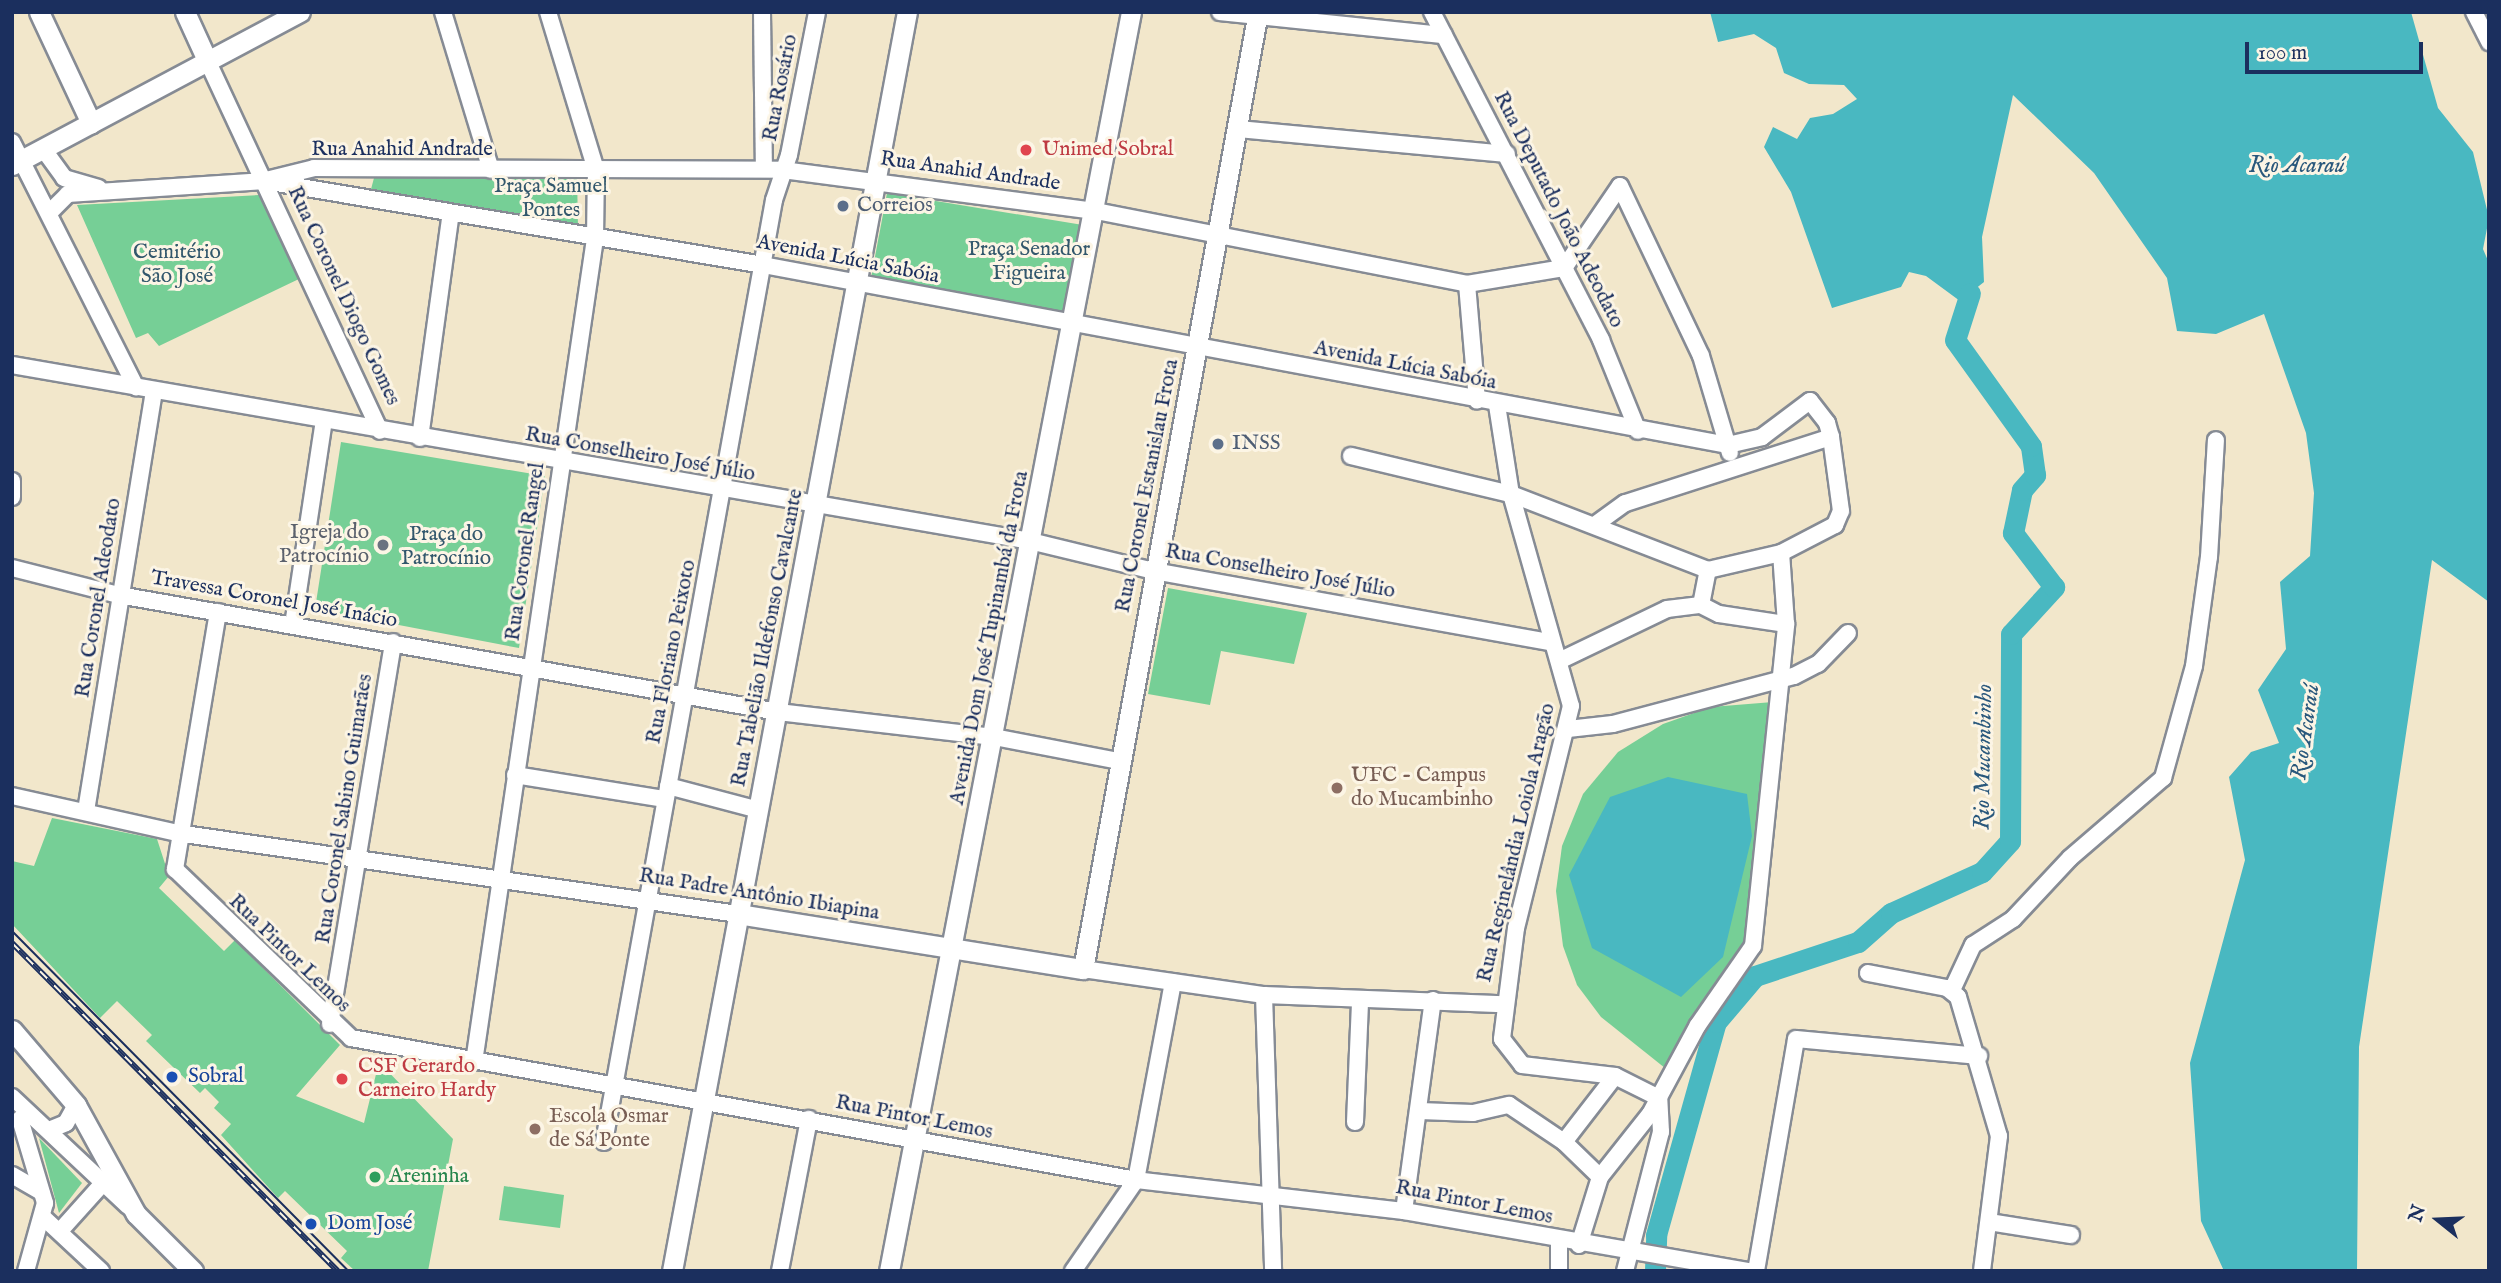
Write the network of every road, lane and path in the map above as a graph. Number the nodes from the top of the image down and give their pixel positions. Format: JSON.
{"nodes":[{"id":1,"x":40,"y":12,"type":"edge"},
{"id":2,"x":185,"y":12,"type":"edge"},
{"id":3,"x":300,"y":12,"type":"edge"},
{"id":4,"x":443,"y":12,"type":"edge"},
{"id":5,"x":548,"y":12,"type":"edge"},
{"id":6,"x":762,"y":12,"type":"edge"},
{"id":7,"x":817,"y":12,"type":"edge"},
{"id":8,"x":907,"y":12,"type":"edge"},
{"id":9,"x":1131,"y":12,"type":"edge"},
{"id":10,"x":1220,"y":12,"type":"edge"},
{"id":11,"x":1432,"y":12,"type":"edge"},
{"id":12,"x":2474,"y":12,"type":"edge"},
{"id":13,"x":1257,"y":15,"type":"edge"},
{"id":14,"x":1444,"y":35,"type":"junction"},
{"id":15,"x":2489,"y":42,"type":"edge"},
{"id":16,"x":208,"y":60,"type":"junction"},
{"id":17,"x":92,"y":123,"type":"junction"},
{"id":18,"x":1238,"y":129,"type":"junction"},
{"id":19,"x":12,"y":142,"type":"edge"},
{"id":20,"x":44,"y":150,"type":"junction"},
{"id":21,"x":1507,"y":155,"type":"junction"},
{"id":22,"x":17,"y":162,"type":"edge"},
{"id":23,"x":314,"y":168,"type":"junction"},
{"id":24,"x":764,"y":169,"type":"junction"},
{"id":25,"x":491,"y":170,"type":"junction"},
{"id":26,"x":596,"y":170,"type":"junction"},
{"id":27,"x":783,"y":170,"type":"junction"},
{"id":28,"x":876,"y":179,"type":"junction"},
{"id":29,"x":265,"y":181,"type":"junction"},
{"id":30,"x":112,"y":192,"type":"junction"},
{"id":31,"x":314,"y":194,"type":"junction"},
{"id":32,"x":1096,"y":211,"type":"junction"},
{"id":33,"x":50,"y":212,"type":"junction"},
{"id":34,"x":451,"y":213,"type":"junction"},
{"id":35,"x":1220,"y":235,"type":"junction"},
{"id":36,"x":595,"y":239,"type":"junction"},
{"id":37,"x":763,"y":265,"type":"junction"},
{"id":38,"x":1564,"y":268,"type":"junction"},
{"id":39,"x":1467,"y":284,"type":"junction"},
{"id":40,"x":858,"y":285,"type":"junction"},
{"id":41,"x":1074,"y":322,"type":"junction"},
{"id":42,"x":1199,"y":349,"type":"junction"},
{"id":43,"x":12,"y":365,"type":"edge"},
{"id":44,"x":136,"y":388,"type":"junction"},
{"id":45,"x":154,"y":392,"type":"junction"},
{"id":46,"x":1477,"y":401,"type":"junction"},
{"id":47,"x":1497,"y":405,"type":"junction"},
{"id":48,"x":324,"y":421,"type":"junction"},
{"id":49,"x":380,"y":430,"type":"junction"},
{"id":50,"x":1638,"y":431,"type":"junction"},
{"id":51,"x":1831,"y":437,"type":"junction"},
{"id":52,"x":420,"y":438,"type":"junction"},
{"id":53,"x":2216,"y":440,"type":"dead end"},
{"id":54,"x":1728,"y":445,"type":"junction"},
{"id":55,"x":1351,"y":456,"type":"dead end"},
{"id":56,"x":560,"y":463,"type":"junction"},
{"id":57,"x":1733,"y":469,"type":"junction"},
{"id":58,"x":12,"y":481,"type":"edge"},
{"id":59,"x":725,"y":491,"type":"junction"},
{"id":60,"x":1511,"y":494,"type":"junction"},
{"id":61,"x":12,"y":496,"type":"edge"},
{"id":62,"x":816,"y":506,"type":"junction"},
{"id":63,"x":1595,"y":525,"type":"junction"},
{"id":64,"x":1030,"y":541,"type":"junction"},
{"id":65,"x":1781,"y":552,"type":"junction"},
{"id":66,"x":12,"y":568,"type":"edge"},
{"id":67,"x":1708,"y":570,"type":"junction"},
{"id":68,"x":1154,"y":571,"type":"junction"},
{"id":69,"x":119,"y":595,"type":"junction"},
{"id":70,"x":1701,"y":605,"type":"junction"},
{"id":71,"x":218,"y":612,"type":"junction"},
{"id":72,"x":1786,"y":624,"type":"junction"},
{"id":73,"x":293,"y":625,"type":"junction"},
{"id":74,"x":1848,"y":633,"type":"dead end"},
{"id":75,"x":393,"y":642,"type":"junction"},
{"id":76,"x":1549,"y":642,"type":"junction"},
{"id":77,"x":1559,"y":661,"type":"junction"},
{"id":78,"x":530,"y":667,"type":"junction"},
{"id":79,"x":1777,"y":679,"type":"junction"},
{"id":80,"x":686,"y":694,"type":"junction"},
{"id":81,"x":778,"y":712,"type":"junction"},
{"id":82,"x":1568,"y":729,"type":"junction"},
{"id":83,"x":994,"y":737,"type":"junction"},
{"id":84,"x":1119,"y":761,"type":"junction"},
{"id":85,"x":515,"y":775,"type":"junction"},
{"id":86,"x":666,"y":792,"type":"junction"},
{"id":87,"x":12,"y":796,"type":"edge"},
{"id":88,"x":759,"y":810,"type":"junction"},
{"id":89,"x":86,"y":811,"type":"junction"},
{"id":90,"x":177,"y":833,"type":"junction"},
{"id":91,"x":359,"y":860,"type":"junction"},
{"id":92,"x":499,"y":882,"type":"junction"},
{"id":93,"x":644,"y":898,"type":"junction"},
{"id":94,"x":738,"y":914,"type":"junction"},
{"id":95,"x":955,"y":950,"type":"junction"},
{"id":96,"x":1083,"y":969,"type":"junction"},
{"id":97,"x":1868,"y":973,"type":"dead end"},
{"id":98,"x":1173,"y":982,"type":"junction"},
{"id":99,"x":1952,"y":990,"type":"junction"},
{"id":100,"x":1264,"y":995,"type":"junction"},
{"id":101,"x":1433,"y":1000,"type":"junction"},
{"id":102,"x":1360,"y":1002,"type":"junction"},
{"id":103,"x":1503,"y":1004,"type":"junction"},
{"id":104,"x":330,"y":1024,"type":"junction"},
{"id":105,"x":12,"y":1030,"type":"edge"},
{"id":106,"x":1979,"y":1056,"type":"junction"},
{"id":107,"x":474,"y":1062,"type":"junction"},
{"id":108,"x":1615,"y":1076,"type":"junction"},
{"id":109,"x":612,"y":1089,"type":"junction"},
{"id":110,"x":12,"y":1097,"type":"edge"},
{"id":111,"x":1659,"y":1098,"type":"junction"},
{"id":112,"x":76,"y":1105,"type":"junction"},
{"id":113,"x":704,"y":1107,"type":"junction"},
{"id":114,"x":1420,"y":1111,"type":"junction"},
{"id":115,"x":20,"y":1119,"type":"edge"},
{"id":116,"x":809,"y":1119,"type":"junction"},
{"id":117,"x":1355,"y":1122,"type":"dead end"},
{"id":118,"x":49,"y":1130,"type":"junction"},
{"id":119,"x":915,"y":1140,"type":"junction"},
{"id":120,"x":604,"y":1142,"type":"dead end"},
{"id":121,"x":1564,"y":1142,"type":"junction"},
{"id":122,"x":12,"y":1175,"type":"edge"},
{"id":123,"x":1600,"y":1177,"type":"junction"},
{"id":124,"x":1136,"y":1180,"type":"junction"},
{"id":125,"x":103,"y":1183,"type":"junction"},
{"id":126,"x":1269,"y":1191,"type":"junction"},
{"id":127,"x":41,"y":1192,"type":"junction"},
{"id":128,"x":1404,"y":1211,"type":"junction"},
{"id":129,"x":136,"y":1214,"type":"junction"},
{"id":130,"x":44,"y":1218,"type":"junction"},
{"id":131,"x":1989,"y":1222,"type":"junction"},
{"id":132,"x":60,"y":1231,"type":"junction"},
{"id":133,"x":2071,"y":1235,"type":"dead end"},
{"id":134,"x":1559,"y":1240,"type":"junction"},
{"id":135,"x":1579,"y":1245,"type":"junction"},
{"id":136,"x":1626,"y":1250,"type":"junction"},
{"id":137,"x":1674,"y":1262,"type":"edge"},
{"id":138,"x":26,"y":1271,"type":"edge"},
{"id":139,"x":100,"y":1271,"type":"edge"},
{"id":140,"x":194,"y":1271,"type":"edge"},
{"id":141,"x":672,"y":1271,"type":"edge"},
{"id":142,"x":780,"y":1271,"type":"edge"},
{"id":143,"x":889,"y":1271,"type":"edge"},
{"id":144,"x":1073,"y":1271,"type":"edge"},
{"id":145,"x":1273,"y":1271,"type":"edge"},
{"id":146,"x":1559,"y":1271,"type":"edge"},
{"id":147,"x":1625,"y":1271,"type":"edge"},
{"id":148,"x":1749,"y":1271,"type":"edge"},
{"id":149,"x":1756,"y":1271,"type":"edge"},
{"id":150,"x":1982,"y":1271,"type":"edge"}],
"edges":[{"from":1,"to":17,"type":"main road"},
{"from":2,"to":16,"type":"main road"},
{"from":3,"to":16,"type":"main road"},
{"from":4,"to":25,"type":"street"},
{"from":5,"to":26,"type":"street","name":"Rua Coronel Rangel"},
{"from":6,"to":24,"type":"street"},
{"from":7,"to":27,"type":"street","name":"Rua Rosário"},
{"from":8,"to":28,"type":"main road","name":"Rua Tabelião Ildefonso Cavalcante"},
{"from":9,"to":32,"type":"main road","name":"Avenida Dom José Tupinambá da Frota"},
{"from":10,"to":13,"type":"street"},
{"from":11,"to":14,"type":"street","name":"Rua Deputado João Adeodato"},
{"from":12,"to":15,"type":"street"},
{"from":13,"to":14,"type":"street"},
{"from":13,"to":18,"type":"main road","name":"Rua Coronel Estanislau Frota"},
{"from":14,"to":21,"type":"street","name":"Rua Deputado João Adeodato"},
{"from":16,"to":17,"type":"main road"},
{"from":16,"to":29,"type":"street","name":"Rua Coronel Diogo Gomes"},
{"from":17,"to":20,"type":"main road"},
{"from":18,"to":21,"type":"street"},
{"from":18,"to":35,"type":"main road","name":"Rua Coronel Estanislau Frota"},
{"from":19,"to":22,"type":"street"},
{"from":20,"to":22,"type":"main road"},
{"from":20,"to":30,"type":"street","name":"Avenida Lúcia Sabóia"},
{"from":21,"to":38,"type":"street","name":"Rua Deputado João Adeodato"},
{"from":22,"to":33,"type":"street"},
{"from":23,"to":25,"type":"street","name":"Rua Anahid Andrade"},
{"from":23,"to":29,"type":"street","name":"Rua Anahid Andrade"},
{"from":23,"to":31,"type":"street"},
{"from":24,"to":26,"type":"street","name":"Rua Anahid Andrade"},
{"from":24,"to":27,"type":"street","name":"Rua Anahid Andrade"},
{"from":25,"to":26,"type":"street","name":"Rua Anahid Andrade"},
{"from":26,"to":36,"type":"street","name":"Rua Coronel Rangel"},
{"from":27,"to":28,"type":"street","name":"Rua Anahid Andrade"},
{"from":27,"to":37,"type":"street","name":"Rua Floriano Peixoto"},
{"from":28,"to":32,"type":"street","name":"Rua Anahid Andrade"},
{"from":28,"to":40,"type":"main road","name":"Rua Tabelião Ildefonso Cavalcante"},
{"from":29,"to":30,"type":"street","name":"Avenida Lúcia Sabóia"},
{"from":29,"to":31,"type":"street","name":"Avenida Lúcia Sabóia"},
{"from":29,"to":49,"type":"street","name":"Rua Coronel Diogo Gomes"},
{"from":30,"to":33,"type":"street","name":"Avenida Lúcia Sabóia"},
{"from":31,"to":34,"type":"street","name":"Avenida Lúcia Sabóia"},
{"from":32,"to":35,"type":"street","name":"Rua Anahid Andrade"},
{"from":32,"to":41,"type":"main road","name":"Avenida Dom José Tupinambá da Frota"},
{"from":33,"to":44,"type":"street"},
{"from":34,"to":36,"type":"street","name":"Avenida Lúcia Sabóia"},
{"from":34,"to":52,"type":"street"},
{"from":35,"to":39,"type":"street","name":"Rua Anahid Andrade"},
{"from":35,"to":42,"type":"main road","name":"Rua Coronel Estanislau Frota"},
{"from":36,"to":37,"type":"street","name":"Avenida Lúcia Sabóia"},
{"from":36,"to":56,"type":"street","name":"Rua Coronel Rangel"},
{"from":37,"to":40,"type":"street","name":"Avenida Lúcia Sabóia"},
{"from":37,"to":59,"type":"street","name":"Rua Floriano Peixoto"},
{"from":38,"to":39,"type":"street","name":"Rua Anahid Andrade"},
{"from":38,"to":50,"type":"street","name":"Rua Deputado João Adeodato"},
{"from":38,"to":54,"type":"street"},
{"from":39,"to":46,"type":"street"},
{"from":40,"to":41,"type":"street","name":"Avenida Lúcia Sabóia"},
{"from":40,"to":62,"type":"main road","name":"Rua Tabelião Ildefonso Cavalcante"},
{"from":41,"to":42,"type":"street","name":"Avenida Lúcia Sabóia"},
{"from":41,"to":64,"type":"main road","name":"Avenida Dom José Tupinambá da Frota"},
{"from":42,"to":46,"type":"street","name":"Avenida Lúcia Sabóia"},
{"from":42,"to":68,"type":"main road","name":"Rua Coronel Estanislau Frota"},
{"from":43,"to":44,"type":"street","name":"Rua Conselheiro José Júlio"},
{"from":44,"to":45,"type":"street","name":"Rua Conselheiro José Júlio"},
{"from":45,"to":48,"type":"street","name":"Rua Conselheiro José Júlio"},
{"from":45,"to":69,"type":"street","name":"Rua Coronel Adeodato"},
{"from":46,"to":47,"type":"street","name":"Avenida Lúcia Sabóia"},
{"from":47,"to":50,"type":"street","name":"Avenida Lúcia Sabóia"},
{"from":47,"to":60,"type":"street","name":"Rua Reginelândia Loiola Aragão"},
{"from":48,"to":49,"type":"street","name":"Rua Conselheiro José Júlio"},
{"from":48,"to":73,"type":"street"},
{"from":49,"to":52,"type":"street","name":"Rua Conselheiro José Júlio"},
{"from":50,"to":54,"type":"street","name":"Avenida Lúcia Sabóia"},
{"from":51,"to":54,"type":"street","name":"Avenida Lúcia Sabóia"},
{"from":51,"to":57,"type":"street"},
{"from":51,"to":65,"type":"street"},
{"from":52,"to":56,"type":"street","name":"Rua Conselheiro José Júlio"},
{"from":53,"to":99,"type":"street"},
{"from":54,"to":57,"type":"street"},
{"from":55,"to":60,"type":"street"},
{"from":56,"to":59,"type":"street","name":"Rua Conselheiro José Júlio"},
{"from":56,"to":78,"type":"street","name":"Rua Coronel Rangel"},
{"from":57,"to":63,"type":"street"},
{"from":58,"to":61,"type":"street"},
{"from":59,"to":62,"type":"street","name":"Rua Conselheiro José Júlio"},
{"from":59,"to":80,"type":"street","name":"Rua Floriano Peixoto"},
{"from":60,"to":63,"type":"street"},
{"from":60,"to":76,"type":"street","name":"Rua Reginelândia Loiola Aragão"},
{"from":62,"to":64,"type":"street","name":"Rua Conselheiro José Júlio"},
{"from":62,"to":81,"type":"main road","name":"Rua Tabelião Ildefonso Cavalcante"},
{"from":63,"to":67,"type":"street"},
{"from":64,"to":68,"type":"street","name":"Rua Conselheiro José Júlio"},
{"from":64,"to":83,"type":"main road","name":"Avenida Dom José Tupinambá da Frota"},
{"from":65,"to":67,"type":"street"},
{"from":65,"to":72,"type":"street"},
{"from":66,"to":69,"type":"street","name":"Travessa Coronel José Inácio"},
{"from":67,"to":70,"type":"street"},
{"from":68,"to":76,"type":"street","name":"Rua Conselheiro José Júlio"},
{"from":68,"to":84,"type":"main road","name":"Rua Coronel Estanislau Frota"},
{"from":69,"to":71,"type":"street","name":"Travessa Coronel José Inácio"},
{"from":69,"to":89,"type":"street","name":"Rua Coronel Adeodato"},
{"from":70,"to":72,"type":"street"},
{"from":70,"to":77,"type":"street"},
{"from":71,"to":73,"type":"street","name":"Travessa Coronel José Inácio"},
{"from":71,"to":90,"type":"street","name":"Rua Pintor Lemos"},
{"from":72,"to":79,"type":"street"},
{"from":73,"to":75,"type":"street","name":"Travessa Coronel José Inácio"},
{"from":74,"to":79,"type":"street"},
{"from":75,"to":78,"type":"street","name":"Travessa Coronel José Inácio"},
{"from":75,"to":91,"type":"street","name":"Rua Coronel Sabino Guimarães"},
{"from":76,"to":77,"type":"street","name":"Rua Reginelândia Loiola Aragão"},
{"from":77,"to":82,"type":"street","name":"Rua Reginelândia Loiola Aragão"},
{"from":78,"to":80,"type":"street","name":"Travessa Coronel José Inácio"},
{"from":78,"to":85,"type":"street","name":"Rua Coronel Rangel"},
{"from":79,"to":82,"type":"street"},
{"from":79,"to":111,"type":"street"},
{"from":80,"to":81,"type":"street","name":"Travessa Coronel José Inácio"},
{"from":80,"to":86,"type":"street","name":"Rua Floriano Peixoto"},
{"from":81,"to":83,"type":"street","name":"Travessa Coronel José Inácio"},
{"from":81,"to":88,"type":"main road","name":"Rua Tabelião Ildefonso Cavalcante"},
{"from":82,"to":103,"type":"street","name":"Rua Reginelândia Loiola Aragão"},
{"from":83,"to":84,"type":"street","name":"Travessa Coronel José Inácio"},
{"from":83,"to":95,"type":"main road","name":"Avenida Dom José Tupinambá da Frota"},
{"from":84,"to":96,"type":"main road","name":"Rua Coronel Estanislau Frota"},
{"from":85,"to":86,"type":"street"},
{"from":85,"to":92,"type":"street","name":"Rua Coronel Rangel"},
{"from":86,"to":88,"type":"street"},
{"from":86,"to":93,"type":"street","name":"Rua Floriano Peixoto"},
{"from":87,"to":89,"type":"street","name":"Rua Padre Antônio Ibiapina"},
{"from":88,"to":94,"type":"main road","name":"Rua Tabelião Ildefonso Cavalcante"},
{"from":89,"to":90,"type":"street","name":"Rua Padre Antônio Ibiapina"},
{"from":90,"to":91,"type":"street","name":"Rua Padre Antônio Ibiapina"},
{"from":90,"to":104,"type":"street","name":"Rua Pintor Lemos"},
{"from":91,"to":92,"type":"street","name":"Rua Padre Antônio Ibiapina"},
{"from":91,"to":104,"type":"street","name":"Rua Coronel Sabino Guimarães"},
{"from":92,"to":93,"type":"street","name":"Rua Padre Antônio Ibiapina"},
{"from":92,"to":107,"type":"street","name":"Rua Coronel Rangel"},
{"from":93,"to":94,"type":"street","name":"Rua Padre Antônio Ibiapina"},
{"from":93,"to":109,"type":"street","name":"Rua Floriano Peixoto"},
{"from":94,"to":95,"type":"main road","name":"Rua Padre Antônio Ibiapina"},
{"from":94,"to":113,"type":"main road","name":"Rua Tabelião Ildefonso Cavalcante"},
{"from":95,"to":96,"type":"main road","name":"Rua Padre Antônio Ibiapina"},
{"from":95,"to":119,"type":"main road","name":"Avenida Dom José Tupinambá da Frota"},
{"from":96,"to":98,"type":"street","name":"Rua Padre Antônio Ibiapina"},
{"from":97,"to":99,"type":"street"},
{"from":98,"to":100,"type":"street","name":"Rua Padre Antônio Ibiapina"},
{"from":98,"to":124,"type":"street"},
{"from":99,"to":106,"type":"street"},
{"from":100,"to":102,"type":"street","name":"Rua Padre Antônio Ibiapina"},
{"from":100,"to":126,"type":"street"},
{"from":101,"to":102,"type":"street","name":"Rua Padre Antônio Ibiapina"},
{"from":101,"to":103,"type":"street","name":"Rua Padre Antônio Ibiapina"},
{"from":101,"to":114,"type":"street"},
{"from":102,"to":117,"type":"street"},
{"from":103,"to":108,"type":"street","name":"Rua Reginelândia Loiola Aragão"},
{"from":104,"to":107,"type":"street","name":"Rua Pintor Lemos"},
{"from":105,"to":112,"type":"main road"},
{"from":106,"to":131,"type":"street"},
{"from":106,"to":149,"type":"street"},
{"from":107,"to":109,"type":"street","name":"Rua Pintor Lemos"},
{"from":108,"to":111,"type":"street","name":"Rua Reginelândia Loiola Aragão"},
{"from":108,"to":121,"type":"street"},
{"from":109,"to":113,"type":"street","name":"Rua Pintor Lemos"},
{"from":109,"to":120,"type":"street","name":"Rua Floriano Peixoto"},
{"from":110,"to":115,"type":"street"},
{"from":111,"to":123,"type":"street"},
{"from":111,"to":136,"type":"street"},
{"from":112,"to":118,"type":"street"},
{"from":112,"to":129,"type":"main road"},
{"from":113,"to":116,"type":"street","name":"Rua Pintor Lemos"},
{"from":113,"to":141,"type":"main road","name":"Rua Tabelião Ildefonso Cavalcante"},
{"from":114,"to":121,"type":"street"},
{"from":114,"to":128,"type":"street"},
{"from":115,"to":118,"type":"street"},
{"from":115,"to":127,"type":"street"},
{"from":116,"to":119,"type":"street","name":"Rua Pintor Lemos"},
{"from":116,"to":142,"type":"street"},
{"from":118,"to":125,"type":"street"},
{"from":119,"to":124,"type":"street","name":"Rua Pintor Lemos"},
{"from":119,"to":143,"type":"main road","name":"Avenida Dom José Tupinambá da Frota"},
{"from":121,"to":123,"type":"street"},
{"from":122,"to":127,"type":"street"},
{"from":123,"to":135,"type":"street"},
{"from":124,"to":126,"type":"street","name":"Rua Pintor Lemos"},
{"from":124,"to":144,"type":"street"},
{"from":125,"to":129,"type":"street"},
{"from":125,"to":132,"type":"street"},
{"from":126,"to":128,"type":"street","name":"Rua Pintor Lemos"},
{"from":126,"to":145,"type":"street"},
{"from":127,"to":130,"type":"street"},
{"from":128,"to":134,"type":"street","name":"Rua Pintor Lemos"},
{"from":129,"to":140,"type":"main road"},
{"from":130,"to":132,"type":"street"},
{"from":130,"to":138,"type":"street"},
{"from":131,"to":133,"type":"street"},
{"from":131,"to":150,"type":"street"},
{"from":132,"to":139,"type":"street"},
{"from":134,"to":135,"type":"street","name":"Rua Pintor Lemos"},
{"from":134,"to":146,"type":"street"},
{"from":135,"to":136,"type":"street","name":"Rua Pintor Lemos"},
{"from":136,"to":137,"type":"street","name":"Rua Pintor Lemos"},
{"from":136,"to":147,"type":"street"},
{"from":137,"to":148,"type":"street","name":"Rua Pintor Lemos"}]}
